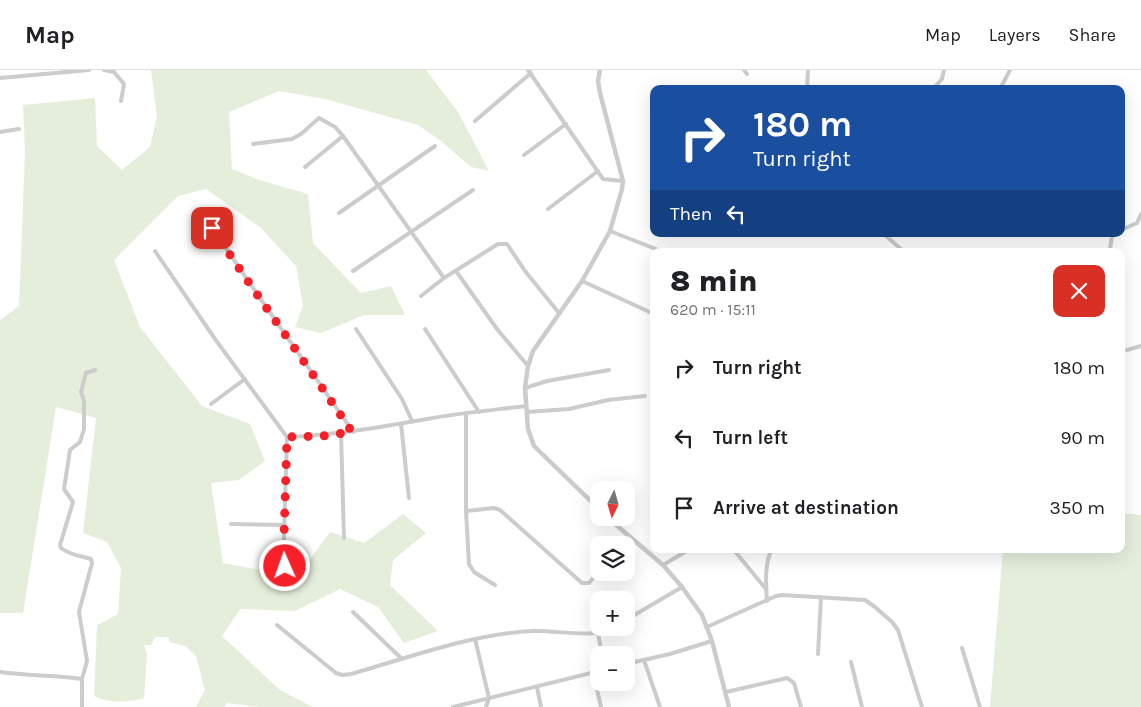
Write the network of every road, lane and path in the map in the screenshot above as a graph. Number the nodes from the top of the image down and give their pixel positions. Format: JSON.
{"nodes":[{"id":1,"x":89,"y":70,"type":"edge"},
{"id":2,"x":104,"y":70,"type":"edge"},
{"id":3,"x":600,"y":70,"type":"edge"},
{"id":4,"x":808,"y":70,"type":"edge"},
{"id":5,"x":944,"y":70,"type":"edge"},
{"id":6,"x":1010,"y":70,"type":"edge"},
{"id":7,"x":530,"y":72,"type":"edge"},
{"id":8,"x":0,"y":78,"type":"edge"},
{"id":9,"x":807,"y":85,"type":"edge"},
{"id":10,"x":937,"y":85,"type":"edge"},
{"id":11,"x":1002,"y":85,"type":"edge"},
{"id":12,"x":121,"y":101,"type":"dead end"},
{"id":13,"x":474,"y":121,"type":"dead end"},
{"id":14,"x":566,"y":124,"type":"junction"},
{"id":15,"x":19,"y":130,"type":"dead end"},
{"id":16,"x":0,"y":132,"type":"edge"},
{"id":17,"x":343,"y":136,"type":"junction"},
{"id":18,"x":253,"y":144,"type":"dead end"},
{"id":19,"x":435,"y":146,"type":"dead end"},
{"id":20,"x":524,"y":155,"type":"dead end"},
{"id":21,"x":305,"y":167,"type":"dead end"},
{"id":22,"x":598,"y":171,"type":"junction"},
{"id":23,"x":622,"y":181,"type":"junction"},
{"id":24,"x":378,"y":186,"type":"junction"},
{"id":25,"x":473,"y":190,"type":"dead end"},
{"id":26,"x":548,"y":209,"type":"dead end"},
{"id":27,"x":340,"y":213,"type":"dead end"},
{"id":28,"x":1141,"y":214,"type":"edge"},
{"id":29,"x":212,"y":228,"type":"dead end"},
{"id":30,"x":1125,"y":228,"type":"edge"},
{"id":31,"x":610,"y":231,"type":"junction"},
{"id":32,"x":411,"y":233,"type":"junction"},
{"id":33,"x":887,"y":237,"type":"edge"},
{"id":34,"x":652,"y":248,"type":"edge"},
{"id":35,"x":900,"y":248,"type":"edge"},
{"id":36,"x":155,"y":251,"type":"dead end"},
{"id":37,"x":353,"y":271,"type":"dead end"},
{"id":38,"x":456,"y":271,"type":"junction"},
{"id":39,"x":444,"y":278,"type":"junction"},
{"id":40,"x":582,"y":281,"type":"junction"},
{"id":41,"x":421,"y":296,"type":"dead end"},
{"id":42,"x":650,"y":312,"type":"edge"},
{"id":43,"x":559,"y":313,"type":"junction"},
{"id":44,"x":425,"y":328,"type":"dead end"},
{"id":45,"x":356,"y":329,"type":"dead end"},
{"id":46,"x":1141,"y":346,"type":"edge"},
{"id":47,"x":1127,"y":350,"type":"dead end"},
{"id":48,"x":528,"y":366,"type":"junction"},
{"id":49,"x":96,"y":370,"type":"dead end"},
{"id":50,"x":609,"y":370,"type":"dead end"},
{"id":51,"x":245,"y":379,"type":"junction"},
{"id":52,"x":525,"y":388,"type":"junction"},
{"id":53,"x":645,"y":396,"type":"dead end"},
{"id":54,"x":212,"y":404,"type":"dead end"},
{"id":55,"x":526,"y":406,"type":"junction"},
{"id":56,"x":479,"y":412,"type":"junction"},
{"id":57,"x":527,"y":412,"type":"junction"},
{"id":58,"x":466,"y":414,"type":"junction"},
{"id":59,"x":412,"y":422,"type":"junction"},
{"id":60,"x":401,"y":424,"type":"junction"},
{"id":61,"x":352,"y":432,"type":"junction"},
{"id":62,"x":341,"y":433,"type":"junction"},
{"id":63,"x":287,"y":437,"type":"junction"},
{"id":64,"x":409,"y":498,"type":"dead end"},
{"id":65,"x":590,"y":500,"type":"edge"},
{"id":66,"x":466,"y":512,"type":"junction"},
{"id":67,"x":231,"y":524,"type":"dead end"},
{"id":68,"x":284,"y":525,"type":"junction"},
{"id":69,"x":617,"y":526,"type":"edge"},
{"id":70,"x":628,"y":536,"type":"edge"},
{"id":71,"x":344,"y":538,"type":"dead end"},
{"id":72,"x":635,"y":542,"type":"edge"},
{"id":73,"x":683,"y":553,"type":"edge"},
{"id":74,"x":736,"y":553,"type":"edge"},
{"id":75,"x":770,"y":553,"type":"edge"},
{"id":76,"x":663,"y":565,"type":"junction"},
{"id":77,"x":285,"y":566,"type":"dead end"},
{"id":78,"x":591,"y":581,"type":"edge"},
{"id":79,"x":495,"y":585,"type":"dead end"},
{"id":80,"x":682,"y":587,"type":"junction"},
{"id":81,"x":766,"y":590,"type":"junction"},
{"id":82,"x":821,"y":597,"type":"junction"},
{"id":83,"x":768,"y":601,"type":"junction"},
{"id":84,"x":353,"y":612,"type":"dead end"},
{"id":85,"x":635,"y":615,"type":"edge"},
{"id":86,"x":277,"y":625,"type":"dead end"},
{"id":87,"x":707,"y":627,"type":"junction"},
{"id":88,"x":590,"y":633,"type":"edge"},
{"id":89,"x":475,"y":639,"type":"junction"},
{"id":90,"x":712,"y":641,"type":"junction"},
{"id":91,"x":962,"y":648,"type":"dead end"},
{"id":92,"x":818,"y":654,"type":"dead end"},
{"id":93,"x":402,"y":660,"type":"junction"},
{"id":94,"x":644,"y":660,"type":"junction"},
{"id":95,"x":635,"y":662,"type":"edge"},
{"id":96,"x":851,"y":662,"type":"dead end"},
{"id":97,"x":0,"y":672,"type":"edge"},
{"id":98,"x":590,"y":673,"type":"edge"},
{"id":99,"x":82,"y":679,"type":"junction"},
{"id":100,"x":537,"y":687,"type":"junction"},
{"id":101,"x":597,"y":691,"type":"edge"},
{"id":102,"x":726,"y":692,"type":"junction"},
{"id":103,"x":489,"y":698,"type":"junction"},
{"id":104,"x":82,"y":707,"type":"edge"},
{"id":105,"x":453,"y":707,"type":"edge"},
{"id":106,"x":486,"y":707,"type":"edge"},
{"id":107,"x":541,"y":707,"type":"edge"},
{"id":108,"x":601,"y":707,"type":"edge"},
{"id":109,"x":660,"y":707,"type":"edge"},
{"id":110,"x":729,"y":707,"type":"edge"},
{"id":111,"x":801,"y":707,"type":"edge"},
{"id":112,"x":862,"y":707,"type":"edge"},
{"id":113,"x":922,"y":707,"type":"edge"},
{"id":114,"x":980,"y":707,"type":"edge"}],
"edges":[{"from":1,"to":8,"type":"street"},
{"from":2,"to":12,"type":"street"},
{"from":3,"to":23,"type":"street"},
{"from":4,"to":9,"type":"street"},
{"from":5,"to":10,"type":"street"},
{"from":6,"to":11,"type":"street"},
{"from":7,"to":13,"type":"street"},
{"from":7,"to":14,"type":"street"},
{"from":14,"to":20,"type":"street"},
{"from":14,"to":22,"type":"street"},
{"from":15,"to":16,"type":"street"},
{"from":17,"to":18,"type":"street"},
{"from":17,"to":21,"type":"street"},
{"from":17,"to":24,"type":"street"},
{"from":19,"to":24,"type":"street"},
{"from":22,"to":23,"type":"street"},
{"from":22,"to":26,"type":"street"},
{"from":23,"to":31,"type":"street"},
{"from":24,"to":27,"type":"street"},
{"from":24,"to":32,"type":"street"},
{"from":25,"to":32,"type":"street"},
{"from":28,"to":30,"type":"street"},
{"from":29,"to":61,"type":"street"},
{"from":31,"to":34,"type":"street"},
{"from":31,"to":40,"type":"street"},
{"from":32,"to":37,"type":"street"},
{"from":32,"to":39,"type":"street"},
{"from":33,"to":35,"type":"street"},
{"from":36,"to":51,"type":"street"},
{"from":38,"to":39,"type":"street"},
{"from":38,"to":43,"type":"street"},
{"from":38,"to":48,"type":"street"},
{"from":39,"to":41,"type":"street"},
{"from":40,"to":42,"type":"street"},
{"from":40,"to":43,"type":"street"},
{"from":43,"to":48,"type":"street"},
{"from":44,"to":56,"type":"street"},
{"from":45,"to":59,"type":"street"},
{"from":46,"to":47,"type":"street"},
{"from":48,"to":52,"type":"street"},
{"from":49,"to":99,"type":"street"},
{"from":50,"to":52,"type":"street"},
{"from":51,"to":54,"type":"street"},
{"from":51,"to":63,"type":"street"},
{"from":52,"to":55,"type":"street"},
{"from":53,"to":57,"type":"street"},
{"from":55,"to":56,"type":"street"},
{"from":55,"to":57,"type":"street"},
{"from":56,"to":58,"type":"street"},
{"from":57,"to":65,"type":"street"},
{"from":58,"to":59,"type":"street"},
{"from":58,"to":66,"type":"street"},
{"from":59,"to":60,"type":"street"},
{"from":60,"to":61,"type":"street"},
{"from":60,"to":64,"type":"street"},
{"from":61,"to":62,"type":"street"},
{"from":62,"to":63,"type":"street"},
{"from":62,"to":71,"type":"street"},
{"from":63,"to":68,"type":"street"},
{"from":66,"to":78,"type":"street"},
{"from":66,"to":79,"type":"street"},
{"from":67,"to":68,"type":"street"},
{"from":68,"to":77,"type":"street"},
{"from":69,"to":70,"type":"street"},
{"from":72,"to":76,"type":"street"},
{"from":73,"to":76,"type":"street"},
{"from":74,"to":81,"type":"street"},
{"from":75,"to":81,"type":"street"},
{"from":76,"to":80,"type":"street"},
{"from":80,"to":85,"type":"street"},
{"from":80,"to":87,"type":"street"},
{"from":81,"to":83,"type":"street"},
{"from":82,"to":83,"type":"street"},
{"from":82,"to":92,"type":"street"},
{"from":82,"to":113,"type":"street"},
{"from":83,"to":87,"type":"street"},
{"from":84,"to":93,"type":"street"},
{"from":86,"to":93,"type":"street"},
{"from":87,"to":90,"type":"street"},
{"from":88,"to":89,"type":"street"},
{"from":89,"to":93,"type":"street"},
{"from":89,"to":103,"type":"street"},
{"from":90,"to":94,"type":"street"},
{"from":90,"to":102,"type":"street"},
{"from":91,"to":114,"type":"street"},
{"from":94,"to":95,"type":"street"},
{"from":94,"to":109,"type":"street"},
{"from":96,"to":112,"type":"street"},
{"from":97,"to":99,"type":"street"},
{"from":98,"to":100,"type":"street"},
{"from":99,"to":104,"type":"street"},
{"from":100,"to":103,"type":"street"},
{"from":100,"to":107,"type":"street"},
{"from":101,"to":108,"type":"street"},
{"from":102,"to":110,"type":"street"},
{"from":102,"to":111,"type":"street"},
{"from":103,"to":105,"type":"street"},
{"from":103,"to":106,"type":"street"}]}
